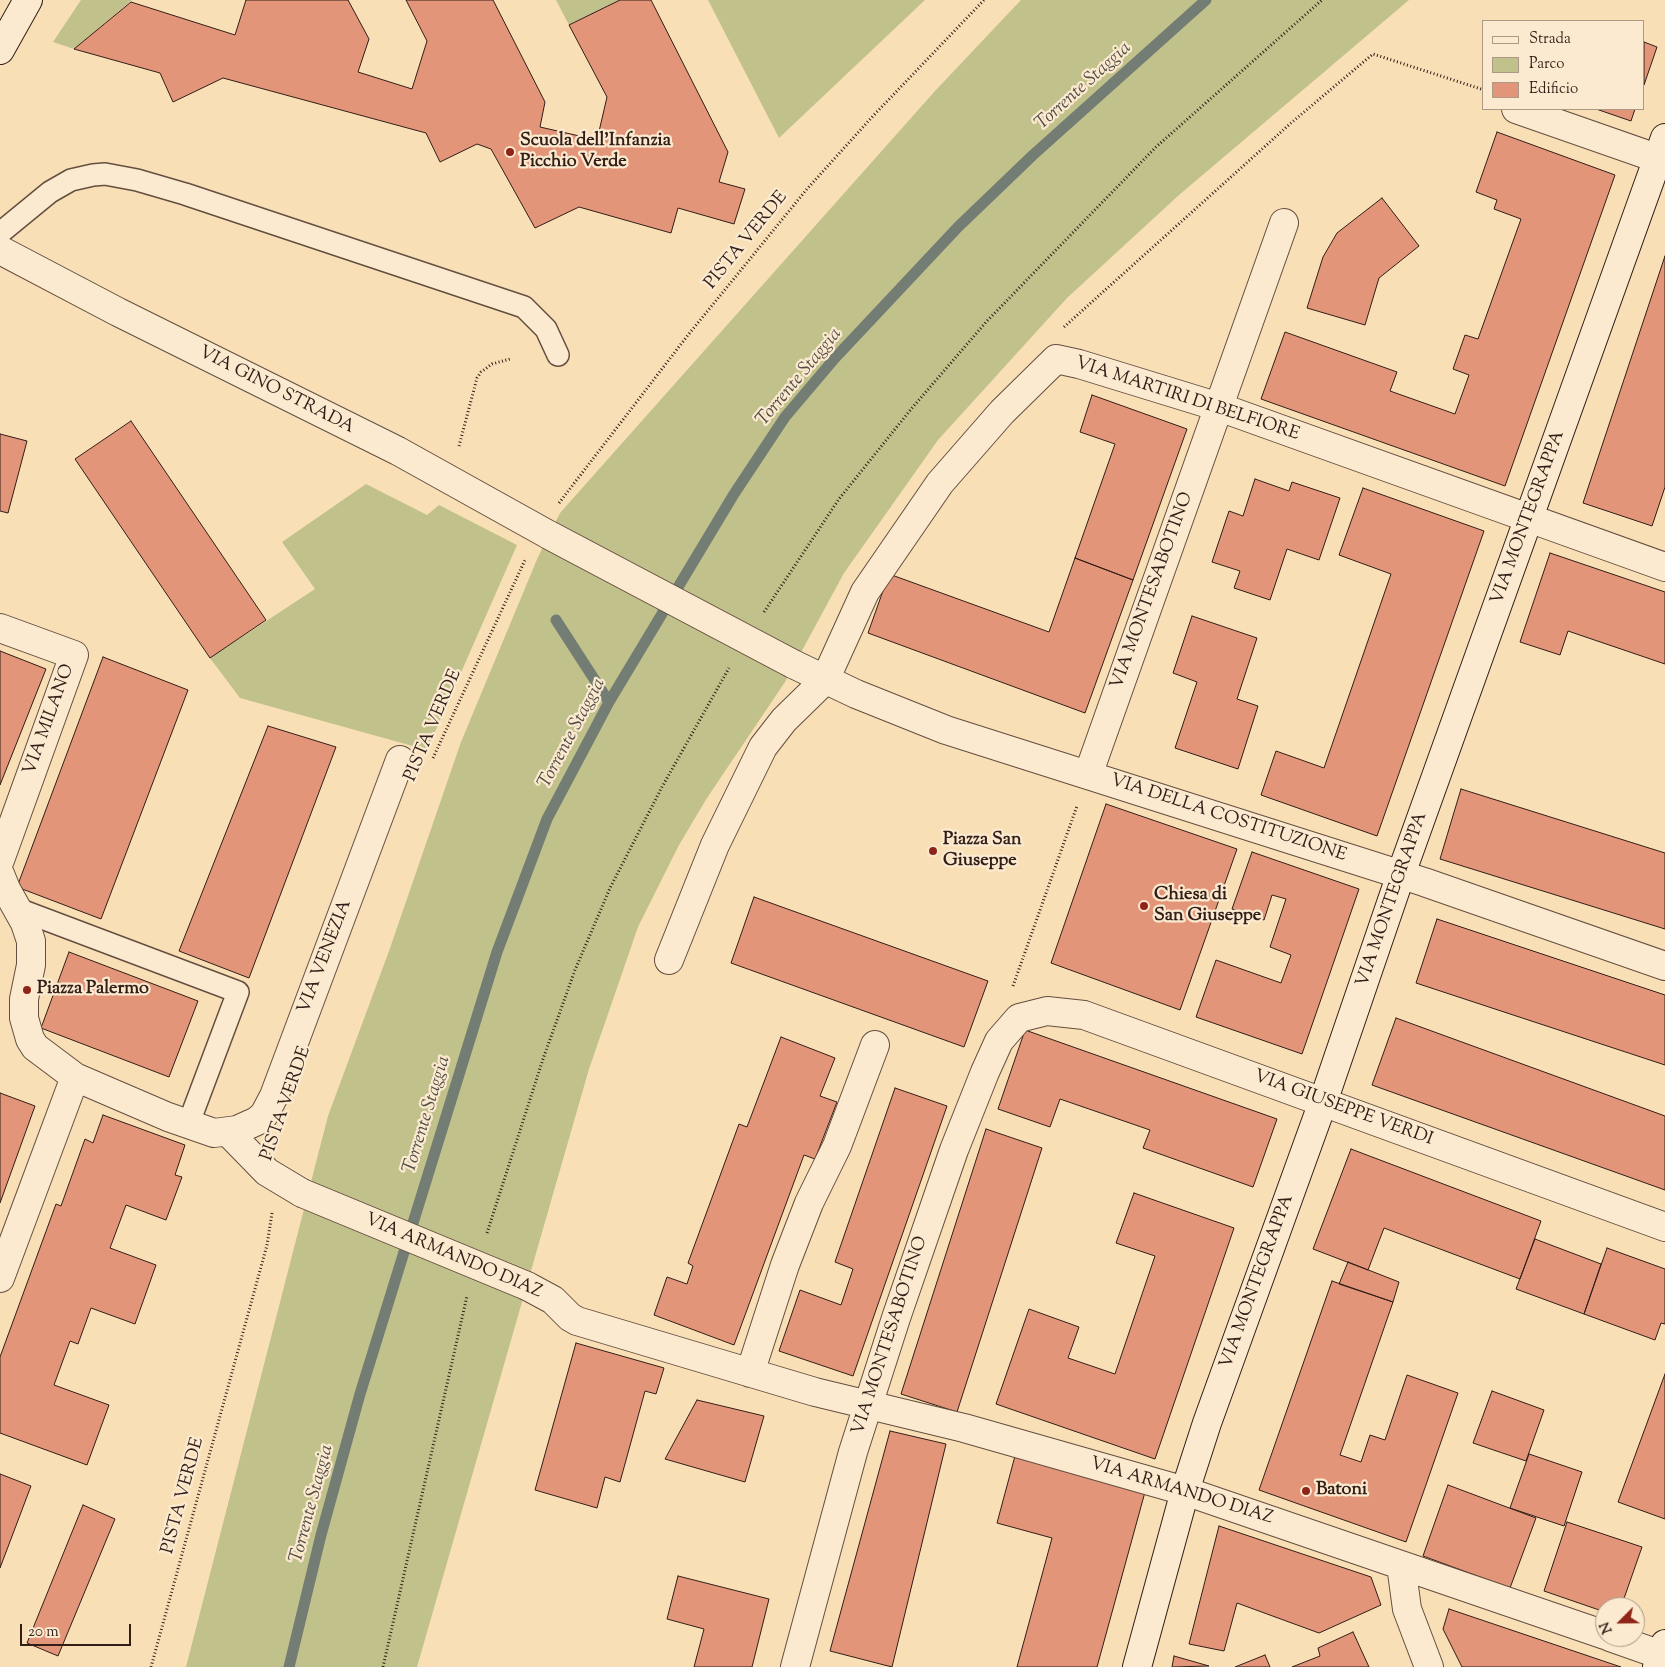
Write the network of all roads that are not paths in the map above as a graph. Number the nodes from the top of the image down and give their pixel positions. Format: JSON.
{"nodes":[{"id":1,"x":16,"y":0,"type":"edge"},
{"id":2,"x":28,"y":0,"type":"edge"},
{"id":3,"x":0,"y":14,"type":"edge"},
{"id":4,"x":0,"y":50,"type":"edge"},
{"id":5,"x":1519,"y":110,"type":"edge"},
{"id":6,"x":1663,"y":153,"type":"edge"},
{"id":7,"x":1284,"y":224,"type":"dead end"},
{"id":8,"x":0,"y":233,"type":"edge"},
{"id":9,"x":0,"y":250,"type":"edge"},
{"id":10,"x":558,"y":356,"type":"dead end"},
{"id":11,"x":1219,"y":407,"type":"junction"},
{"id":12,"x":1529,"y":518,"type":"junction"},
{"id":13,"x":1665,"y":566,"type":"edge"},
{"id":14,"x":0,"y":628,"type":"edge"},
{"id":15,"x":793,"y":664,"type":"joint"},
{"id":16,"x":825,"y":680,"type":"junction"},
{"id":17,"x":400,"y":760,"type":"dead end"},
{"id":18,"x":1088,"y":775,"type":"junction"},
{"id":19,"x":0,"y":860,"type":"edge"},
{"id":20,"x":0,"y":874,"type":"edge"},
{"id":21,"x":1401,"y":874,"type":"junction"},
{"id":22,"x":18,"y":909,"type":"junction"},
{"id":23,"x":669,"y":960,"type":"dead end"},
{"id":24,"x":1665,"y":966,"type":"edge"},
{"id":25,"x":1019,"y":1018,"type":"joint"},
{"id":26,"x":875,"y":1045,"type":"dead end"},
{"id":27,"x":76,"y":1077,"type":"junction"},
{"id":28,"x":1323,"y":1102,"type":"junction"},
{"id":29,"x":188,"y":1125,"type":"junction"},
{"id":30,"x":228,"y":1132,"type":"junction"},
{"id":31,"x":1665,"y":1227,"type":"edge"},
{"id":32,"x":0,"y":1278,"type":"edge"},
{"id":33,"x":750,"y":1373,"type":"junction"},
{"id":34,"x":867,"y":1404,"type":"junction"},
{"id":35,"x":1185,"y":1491,"type":"junction"},
{"id":36,"x":1401,"y":1565,"type":"junction"},
{"id":37,"x":1595,"y":1632,"type":"edge"},
{"id":38,"x":1638,"y":1647,"type":"edge"},
{"id":39,"x":1661,"y":1655,"type":"edge"},
{"id":40,"x":795,"y":1667,"type":"edge"},
{"id":41,"x":1137,"y":1667,"type":"edge"},
{"id":42,"x":1429,"y":1667,"type":"edge"}],
"edges":[{"from":1,"to":3,"type":"street"},
{"from":2,"to":4,"type":"street"},
{"from":5,"to":6,"type":"street"},
{"from":6,"to":12,"type":"street","name":"VIA MONTEGRAPPA"},
{"from":7,"to":11,"type":"street","name":"VIA MONTESABOTINO"},
{"from":8,"to":10,"type":"lane"},
{"from":9,"to":15,"type":"street","name":"VIA GINO STRADA","bridge":true},
{"from":11,"to":12,"type":"street","name":"VIA MARTIRI DI BELFIORE"},
{"from":11,"to":16,"type":"street","name":"VIA MARTIRI DI BELFIORE"},
{"from":11,"to":18,"type":"street","name":"VIA MONTESABOTINO"},
{"from":12,"to":13,"type":"street","name":"VIA MARTIRI DI BELFIORE"},
{"from":12,"to":21,"type":"street","name":"VIA MONTEGRAPPA"},
{"from":14,"to":19,"type":"street","name":"VIA MILANO"},
{"from":15,"to":16,"type":"street","name":"VIA DELLA COSTITUZIONE"},
{"from":16,"to":18,"type":"street","name":"VIA DELLA COSTITUZIONE"},
{"from":16,"to":23,"type":"street"},
{"from":17,"to":30,"type":"street","name":"VIA VENEZIA"},
{"from":18,"to":21,"type":"street","name":"VIA DELLA COSTITUZIONE"},
{"from":20,"to":22,"type":"street"},
{"from":21,"to":24,"type":"street","name":"VIA DELLA COSTITUZIONE"},
{"from":21,"to":28,"type":"street","name":"VIA MONTEGRAPPA"},
{"from":22,"to":27,"type":"street"},
{"from":22,"to":29,"type":"lane"},
{"from":25,"to":28,"type":"street","name":"VIA GIUSEPPE VERDI"},
{"from":25,"to":34,"type":"street","name":"VIA MONTESABOTINO"},
{"from":26,"to":33,"type":"street"},
{"from":27,"to":29,"type":"street"},
{"from":27,"to":32,"type":"street"},
{"from":28,"to":31,"type":"street","name":"VIA GIUSEPPE VERDI"},
{"from":28,"to":35,"type":"street","name":"VIA MONTEGRAPPA"},
{"from":29,"to":30,"type":"street"},
{"from":30,"to":33,"type":"street","name":"VIA ARMANDO DIAZ","bridge":true},
{"from":33,"to":34,"type":"street","name":"VIA ARMANDO DIAZ"},
{"from":34,"to":35,"type":"street","name":"VIA ARMANDO DIAZ"},
{"from":34,"to":40,"type":"street","name":"VIA MONTESABOTINO"},
{"from":35,"to":36,"type":"street","name":"VIA ARMANDO DIAZ"},
{"from":35,"to":41,"type":"street","name":"VIA MONTEGRAPPA"},
{"from":36,"to":37,"type":"street","name":"VIA ARMANDO DIAZ"},
{"from":36,"to":42,"type":"street"},
{"from":38,"to":39,"type":"street"}]}
